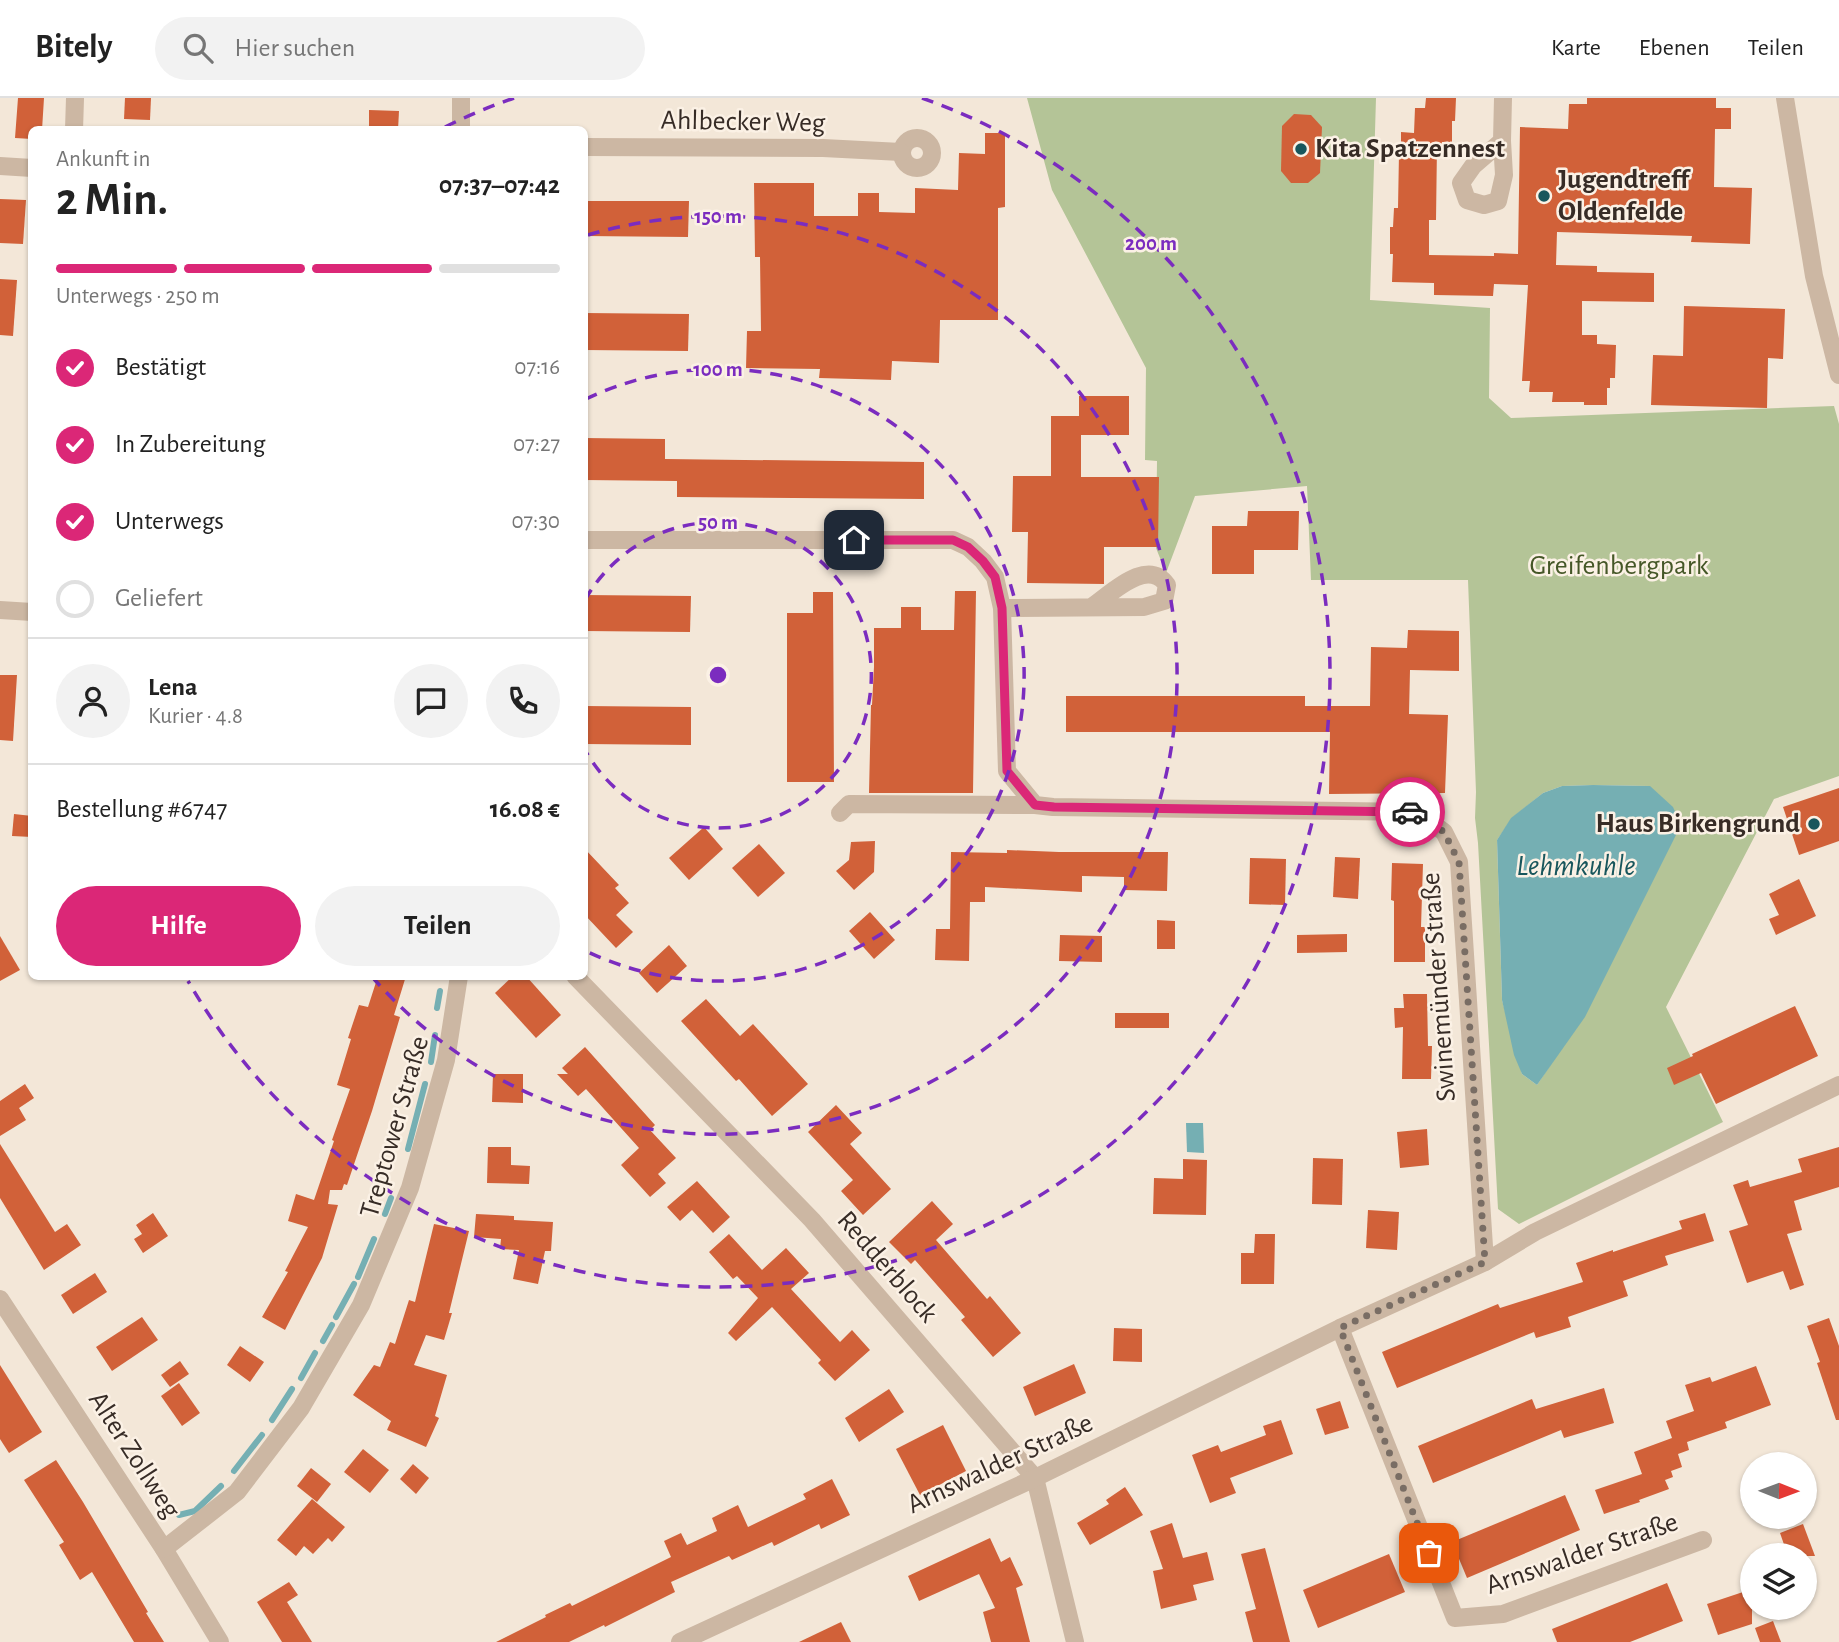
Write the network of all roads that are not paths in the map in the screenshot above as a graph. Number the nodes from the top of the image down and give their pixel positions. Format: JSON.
{"nodes":[{"id":1,"x":75,"y":98,"type":"edge"},
{"id":2,"x":461,"y":98,"type":"edge"},
{"id":3,"x":1503,"y":98,"type":"edge"},
{"id":4,"x":1785,"y":98,"type":"edge"},
{"id":5,"x":74,"y":126,"type":"edge"},
{"id":6,"x":461,"y":126,"type":"edge"},
{"id":7,"x":1502,"y":141,"type":"dead end"},
{"id":8,"x":588,"y":147,"type":"edge"},
{"id":9,"x":901,"y":152,"type":"dead end"},
{"id":10,"x":0,"y":166,"type":"edge"},
{"id":11,"x":28,"y":168,"type":"edge"},
{"id":12,"x":1839,"y":375,"type":"edge"},
{"id":13,"x":588,"y":540,"type":"edge"},
{"id":14,"x":1093,"y":606,"type":"dead end"},
{"id":15,"x":1002,"y":608,"type":"junction"},
{"id":16,"x":0,"y":610,"type":"edge"},
{"id":17,"x":28,"y":612,"type":"edge"},
{"id":18,"x":1035,"y":805,"type":"junction"},
{"id":19,"x":841,"y":813,"type":"dead end"},
{"id":20,"x":458,"y":980,"type":"edge"},
{"id":21,"x":579,"y":980,"type":"edge"},
{"id":22,"x":1839,"y":1085,"type":"edge"},
{"id":23,"x":1485,"y":1262,"type":"junction"},
{"id":24,"x":0,"y":1300,"type":"edge"},
{"id":25,"x":1340,"y":1328,"type":"junction"},
{"id":26,"x":1035,"y":1478,"type":"junction"},
{"id":27,"x":1703,"y":1540,"type":"dead end"},
{"id":28,"x":164,"y":1549,"type":"junction"},
{"id":29,"x":220,"y":1642,"type":"edge"},
{"id":30,"x":680,"y":1642,"type":"edge"},
{"id":31,"x":1075,"y":1642,"type":"edge"}],
"edges":[{"from":1,"to":5,"type":"street"},
{"from":2,"to":6,"type":"street"},
{"from":3,"to":7,"type":"street"},
{"from":4,"to":12,"type":"street"},
{"from":8,"to":9,"type":"street","name":"Ahlbecker Weg"},
{"from":10,"to":11,"type":"street"},
{"from":13,"to":15,"type":"street"},
{"from":14,"to":15,"type":"street"},
{"from":15,"to":18,"type":"street"},
{"from":16,"to":17,"type":"street"},
{"from":18,"to":19,"type":"street","name":"Swinemünder Straße"},
{"from":18,"to":23,"type":"street","name":"Swinemünder Straße"},
{"from":20,"to":28,"type":"street","name":"Treptower Straße"},
{"from":21,"to":26,"type":"street","name":"Redderblock"},
{"from":22,"to":23,"type":"street","name":"Arnswalder Straße"},
{"from":23,"to":25,"type":"street","name":"Arnswalder Straße"},
{"from":24,"to":28,"type":"street","name":"Alter Zollweg"},
{"from":25,"to":26,"type":"street","name":"Arnswalder Straße"},
{"from":25,"to":27,"type":"street","name":"Arnswalder Straße"},
{"from":26,"to":30,"type":"street","name":"Arnswalder Straße"},
{"from":26,"to":31,"type":"street","name":"Redderblock"},
{"from":28,"to":29,"type":"street","name":"Alter Zollweg"}]}
